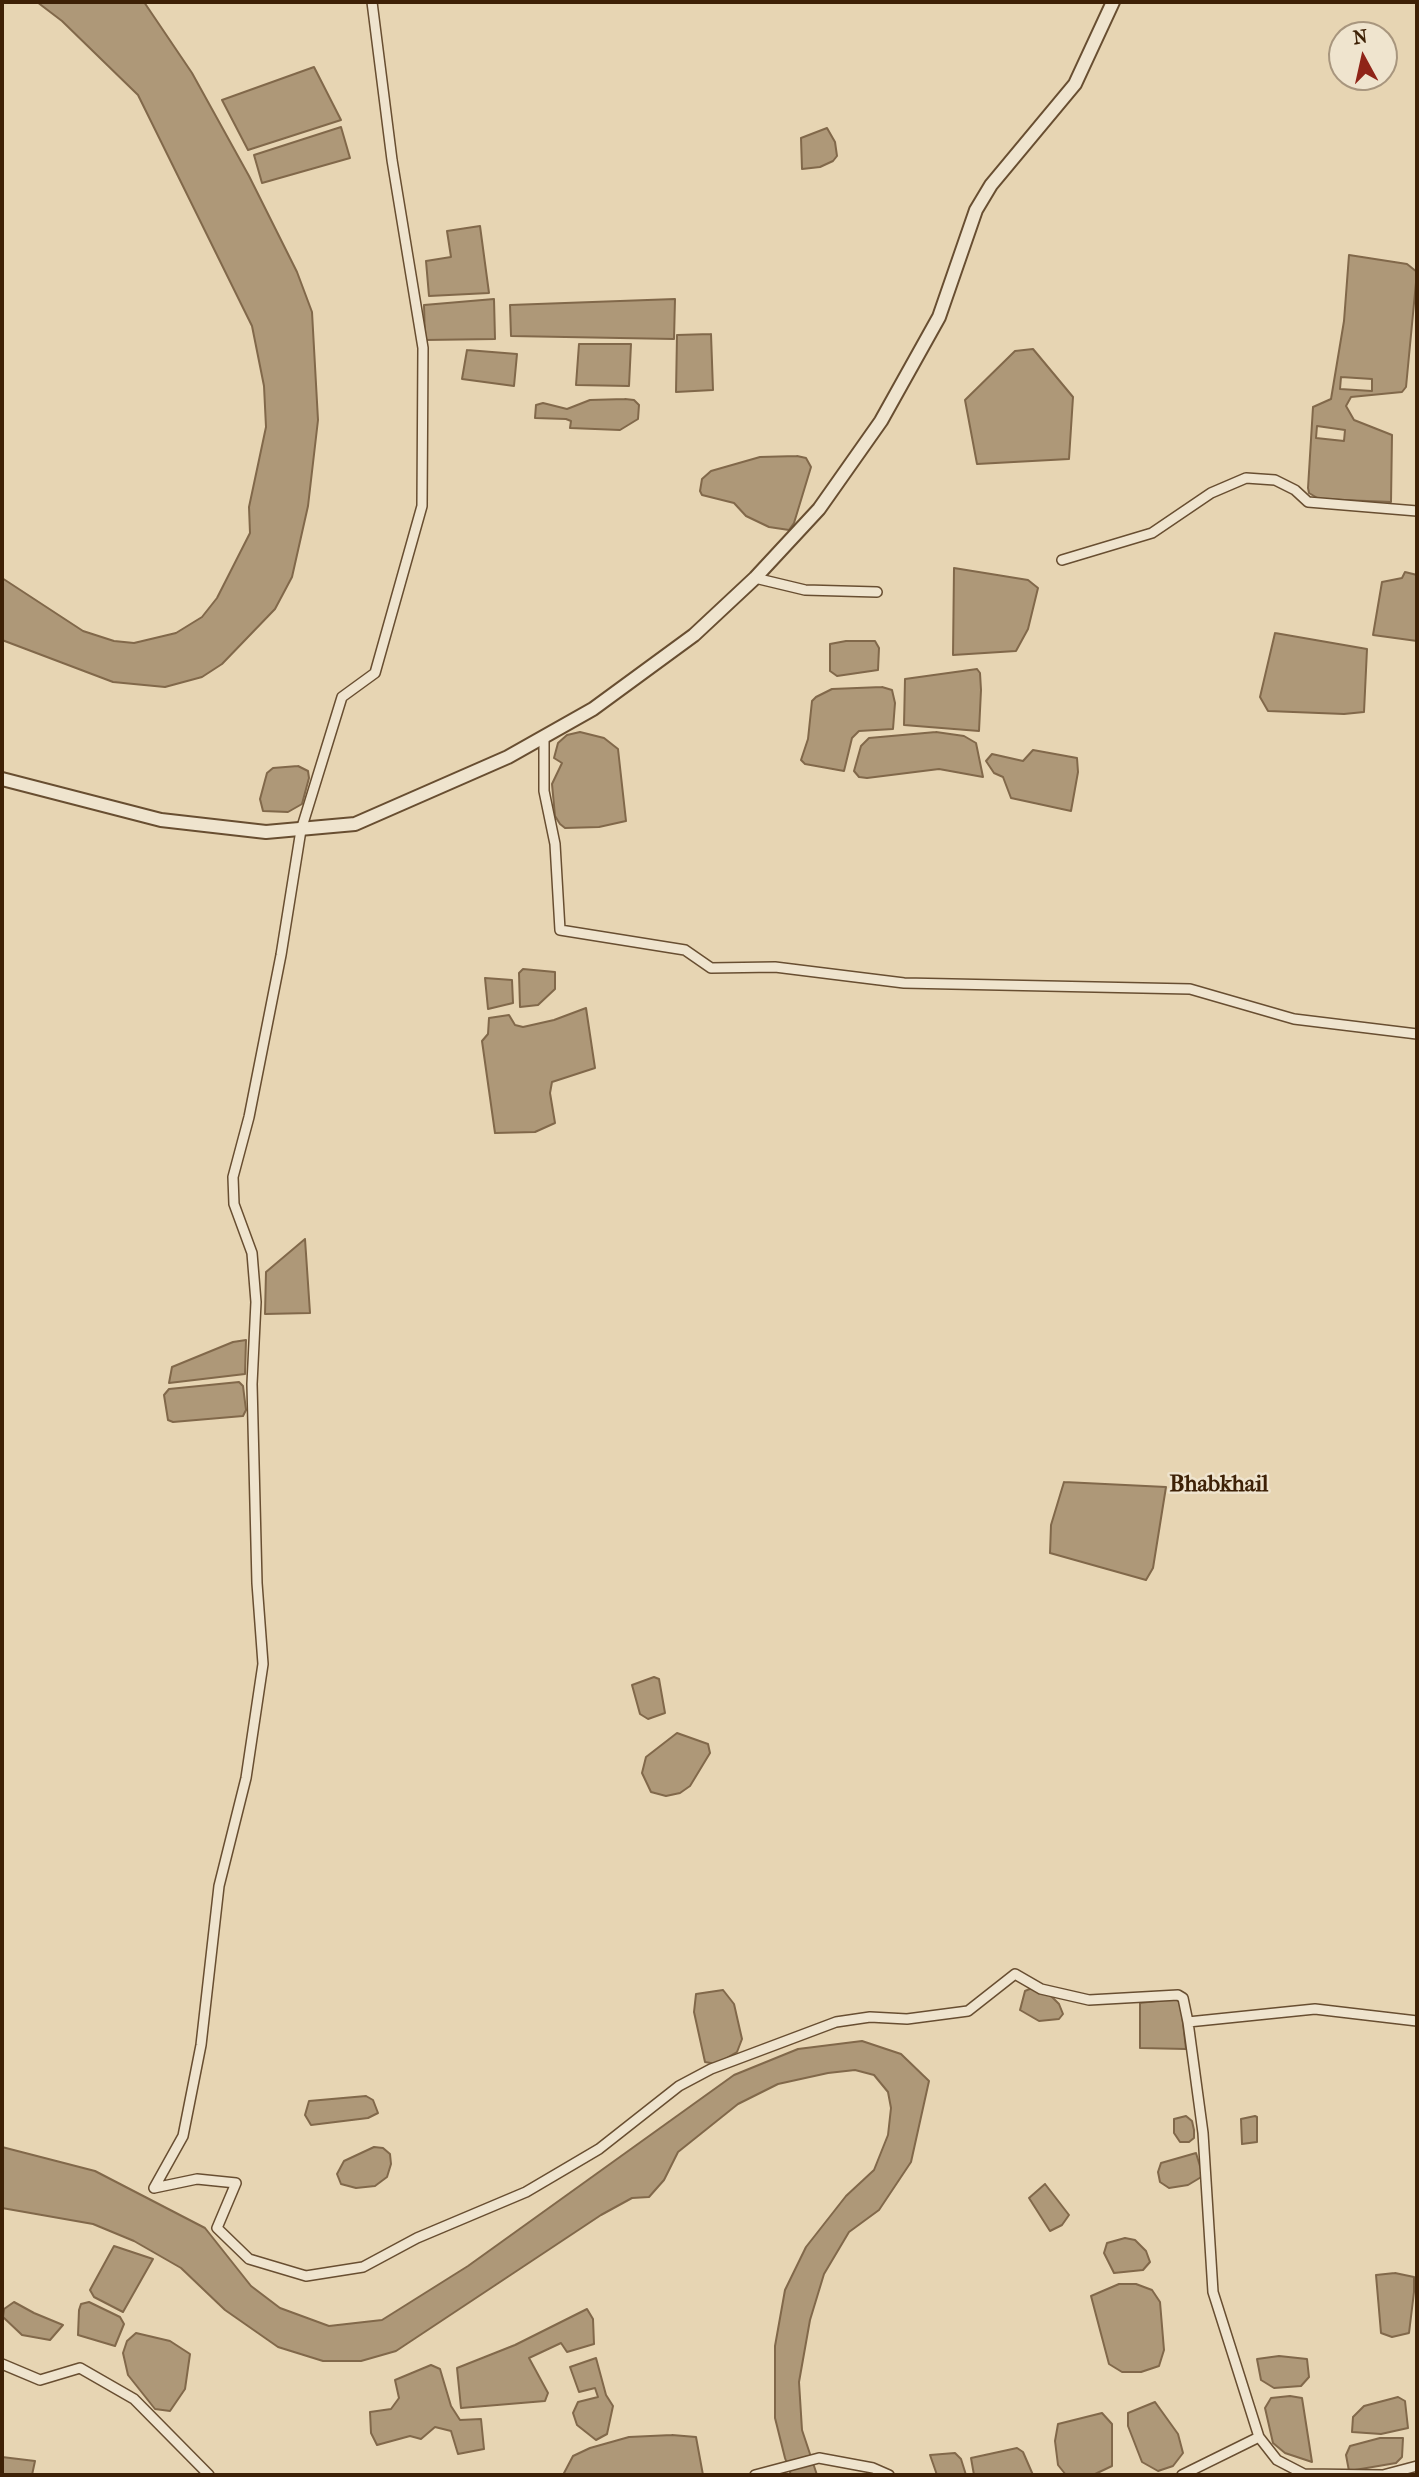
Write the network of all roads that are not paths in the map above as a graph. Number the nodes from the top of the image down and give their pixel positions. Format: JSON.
{"nodes":[{"id":1,"x":372,"y":2,"type":"edge"},
{"id":2,"x":1113,"y":2,"type":"edge"},
{"id":3,"x":1417,"y":511,"type":"edge"},
{"id":4,"x":1062,"y":560,"type":"dead end"},
{"id":5,"x":755,"y":578,"type":"junction"},
{"id":6,"x":877,"y":592,"type":"dead end"},
{"id":7,"x":544,"y":736,"type":"junction"},
{"id":8,"x":2,"y":779,"type":"edge"},
{"id":9,"x":301,"y":830,"type":"junction"},
{"id":10,"x":1417,"y":1034,"type":"edge"},
{"id":11,"x":1417,"y":2021,"type":"edge"},
{"id":12,"x":1188,"y":2022,"type":"junction"},
{"id":13,"x":2,"y":2364,"type":"edge"},
{"id":14,"x":1259,"y":2437,"type":"junction"},
{"id":15,"x":1417,"y":2466,"type":"edge"},
{"id":16,"x":209,"y":2475,"type":"edge"},
{"id":17,"x":755,"y":2475,"type":"edge"},
{"id":18,"x":889,"y":2475,"type":"edge"},
{"id":19,"x":1182,"y":2475,"type":"edge"}],
"edges":[{"from":1,"to":9,"type":"street"},
{"from":2,"to":5,"type":"street"},
{"from":3,"to":4,"type":"street"},
{"from":5,"to":6,"type":"street"},
{"from":5,"to":7,"type":"street"},
{"from":7,"to":9,"type":"street"},
{"from":7,"to":10,"type":"street"},
{"from":8,"to":9,"type":"street"},
{"from":9,"to":12,"type":"street"},
{"from":11,"to":12,"type":"street"},
{"from":12,"to":14,"type":"street"},
{"from":13,"to":16,"type":"street"},
{"from":14,"to":15,"type":"street"},
{"from":14,"to":19,"type":"street"},
{"from":17,"to":18,"type":"street"}]}
